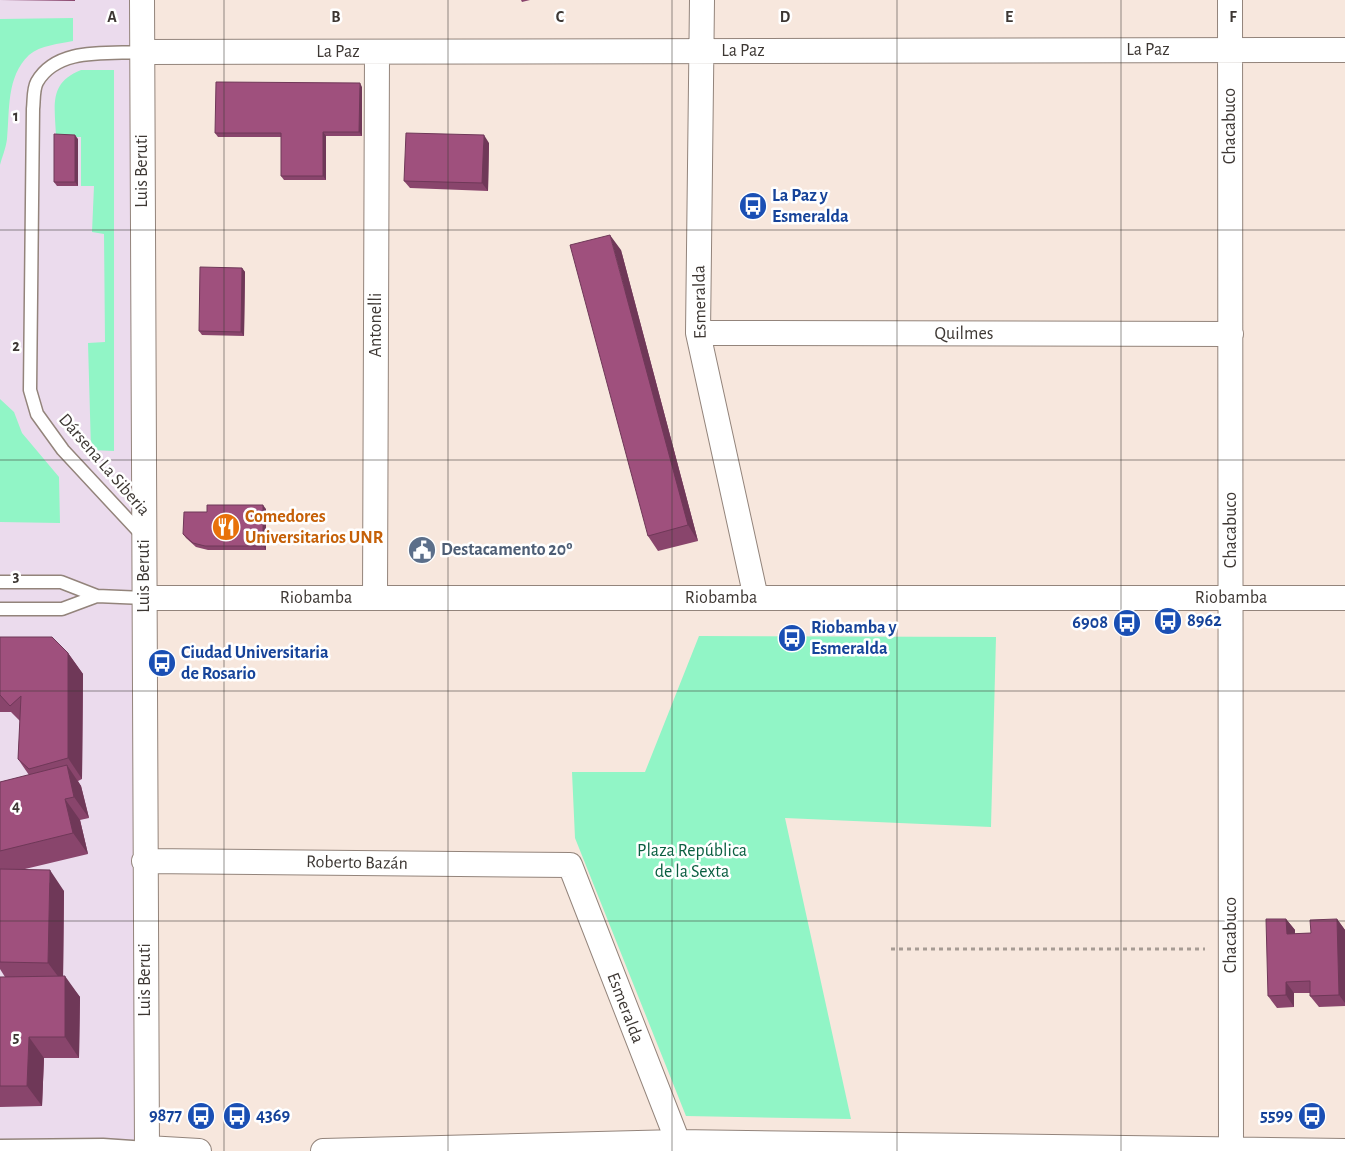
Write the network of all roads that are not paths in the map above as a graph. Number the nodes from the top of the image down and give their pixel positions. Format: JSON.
{"nodes":[{"id":1,"x":142,"y":0,"type":"edge"},
{"id":2,"x":702,"y":0,"type":"edge"},
{"id":3,"x":1230,"y":0,"type":"edge"},
{"id":4,"x":1230,"y":50,"type":"junction"},
{"id":5,"x":1345,"y":50,"type":"edge"},
{"id":6,"x":702,"y":51,"type":"junction"},
{"id":7,"x":142,"y":52,"type":"junction"},
{"id":8,"x":377,"y":52,"type":"junction"},
{"id":9,"x":698,"y":333,"type":"junction"},
{"id":10,"x":1230,"y":334,"type":"junction"},
{"id":11,"x":144,"y":537,"type":"junction"},
{"id":12,"x":0,"y":582,"type":"edge"},
{"id":13,"x":97,"y":596,"type":"junction"},
{"id":14,"x":144,"y":598,"type":"junction"},
{"id":15,"x":375,"y":598,"type":"junction"},
{"id":16,"x":756,"y":598,"type":"junction"},
{"id":17,"x":1231,"y":598,"type":"junction"},
{"id":18,"x":1345,"y":598,"type":"edge"},
{"id":19,"x":0,"y":609,"type":"edge"},
{"id":20,"x":144,"y":861,"type":"junction"},
{"id":21,"x":570,"y":865,"type":"joint"},
{"id":22,"x":0,"y":1146,"type":"edge"},
{"id":23,"x":678,"y":1147,"type":"edge"},
{"id":24,"x":147,"y":1150,"type":"edge"},
{"id":25,"x":199,"y":1151,"type":"edge"},
{"id":26,"x":323,"y":1151,"type":"edge"},
{"id":27,"x":1231,"y":1151,"type":"edge"},
{"id":28,"x":1345,"y":1151,"type":"edge"}],
"edges":[{"from":1,"to":7,"type":"street","name":"Luis Beruti"},
{"from":2,"to":6,"type":"street","name":"Esmeralda"},
{"from":3,"to":4,"type":"street","name":"Chacabuco"},
{"from":4,"to":5,"type":"street","name":"La Paz"},
{"from":4,"to":6,"type":"street","name":"La Paz"},
{"from":4,"to":10,"type":"street","name":"Chacabuco"},
{"from":6,"to":8,"type":"street","name":"La Paz"},
{"from":6,"to":9,"type":"street","name":"Esmeralda"},
{"from":7,"to":8,"type":"street","name":"La Paz"},
{"from":7,"to":11,"type":"street","name":"Luis Beruti"},
{"from":7,"to":11,"type":"lane","name":"Dársena La Siberia"},
{"from":8,"to":15,"type":"street","name":"Antonelli"},
{"from":9,"to":10,"type":"street","name":"Quilmes"},
{"from":9,"to":16,"type":"street","name":"Esmeralda"},
{"from":10,"to":17,"type":"street","name":"Chacabuco"},
{"from":11,"to":14,"type":"street","name":"Luis Beruti"},
{"from":12,"to":13,"type":"lane","name":"Riobamba"},
{"from":13,"to":14,"type":"lane","name":"Riobamba"},
{"from":13,"to":19,"type":"lane","name":"Riobamba"},
{"from":14,"to":15,"type":"street","name":"Riobamba"},
{"from":14,"to":20,"type":"street","name":"Luis Beruti"},
{"from":15,"to":16,"type":"street","name":"Riobamba"},
{"from":16,"to":17,"type":"street","name":"Riobamba"},
{"from":17,"to":18,"type":"street","name":"Riobamba"},
{"from":17,"to":27,"type":"street","name":"Chacabuco"},
{"from":20,"to":21,"type":"street","name":"Roberto Bazán"},
{"from":20,"to":24,"type":"street","name":"Luis Beruti"},
{"from":21,"to":23,"type":"street","name":"Esmeralda"},
{"from":22,"to":24,"type":"lane"},
{"from":23,"to":26,"type":"street"},
{"from":23,"to":27,"type":"street"},
{"from":24,"to":25,"type":"street"},
{"from":27,"to":28,"type":"street"}]}
